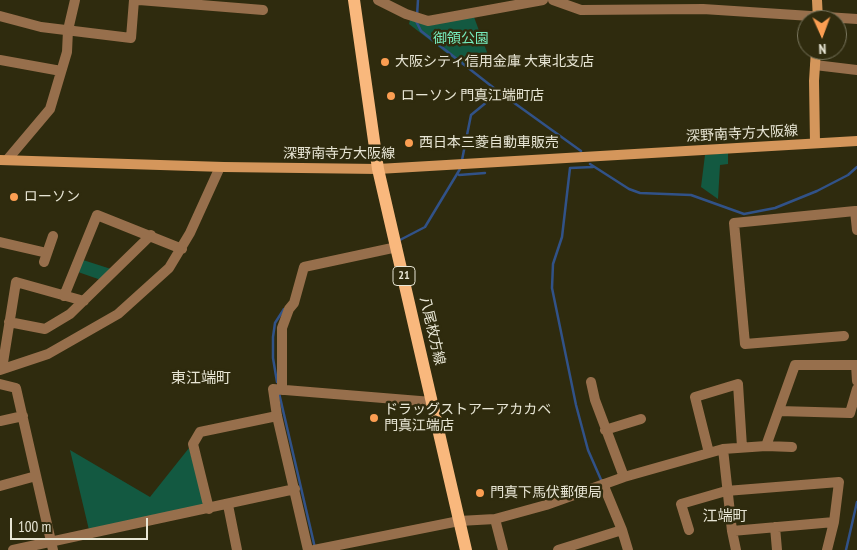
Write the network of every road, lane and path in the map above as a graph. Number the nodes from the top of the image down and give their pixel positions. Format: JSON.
{"nodes":[{"id":1,"x":74,"y":0,"type":"edge"},
{"id":2,"x":134,"y":0,"type":"edge"},
{"id":3,"x":139,"y":0,"type":"edge"},
{"id":4,"x":146,"y":0,"type":"edge"},
{"id":5,"x":354,"y":0,"type":"edge"},
{"id":6,"x":378,"y":0,"type":"edge"},
{"id":7,"x":543,"y":0,"type":"edge"},
{"id":8,"x":553,"y":0,"type":"edge"},
{"id":9,"x":642,"y":5,"type":"edge"},
{"id":10,"x":263,"y":10,"type":"dead end"},
{"id":11,"x":0,"y":16,"type":"edge"},
{"id":12,"x":797,"y":17,"type":"edge"},
{"id":13,"x":68,"y":30,"type":"junction"},
{"id":14,"x":0,"y":60,"type":"edge"},
{"id":15,"x":815,"y":60,"type":"edge"},
{"id":16,"x":815,"y":65,"type":"junction"},
{"id":17,"x":61,"y":70,"type":"junction"},
{"id":18,"x":857,"y":70,"type":"edge"},
{"id":19,"x":857,"y":141,"type":"edge"},
{"id":20,"x":815,"y":143,"type":"junction"},
{"id":21,"x":4,"y":160,"type":"edge"},
{"id":22,"x":220,"y":167,"type":"junction"},
{"id":23,"x":378,"y":169,"type":"junction"},
{"id":24,"x":856,"y":211,"type":"edge"},
{"id":25,"x":857,"y":230,"type":"edge"},
{"id":26,"x":151,"y":235,"type":"junction"},
{"id":27,"x":53,"y":236,"type":"dead end"},
{"id":28,"x":0,"y":242,"type":"edge"},
{"id":29,"x":397,"y":247,"type":"junction"},
{"id":30,"x":182,"y":249,"type":"junction"},
{"id":31,"x":64,"y":296,"type":"junction"},
{"id":32,"x":84,"y":301,"type":"junction"},
{"id":33,"x":9,"y":322,"type":"junction"},
{"id":34,"x":844,"y":336,"type":"dead end"},
{"id":35,"x":856,"y":365,"type":"edge"},
{"id":36,"x":1,"y":370,"type":"edge"},
{"id":37,"x":857,"y":381,"type":"edge"},
{"id":38,"x":591,"y":382,"type":"dead end"},
{"id":39,"x":0,"y":384,"type":"edge"},
{"id":40,"x":857,"y":389,"type":"edge"},
{"id":41,"x":282,"y":390,"type":"junction"},
{"id":42,"x":432,"y":402,"type":"junction"},
{"id":43,"x":780,"y":411,"type":"junction"},
{"id":44,"x":23,"y":416,"type":"junction"},
{"id":45,"x":277,"y":416,"type":"junction"},
{"id":46,"x":641,"y":419,"type":"dead end"},
{"id":47,"x":0,"y":421,"type":"edge"},
{"id":48,"x":605,"y":430,"type":"junction"},
{"id":49,"x":766,"y":446,"type":"junction"},
{"id":50,"x":742,"y":447,"type":"junction"},
{"id":51,"x":792,"y":447,"type":"dead end"},
{"id":52,"x":723,"y":449,"type":"junction"},
{"id":53,"x":708,"y":453,"type":"junction"},
{"id":54,"x":36,"y":476,"type":"junction"},
{"id":55,"x":624,"y":477,"type":"junction"},
{"id":56,"x":602,"y":484,"type":"junction"},
{"id":57,"x":0,"y":486,"type":"edge"},
{"id":58,"x":295,"y":489,"type":"junction"},
{"id":59,"x":726,"y":491,"type":"junction"},
{"id":60,"x":228,"y":505,"type":"junction"},
{"id":61,"x":209,"y":509,"type":"junction"},
{"id":62,"x":495,"y":519,"type":"junction"},
{"id":63,"x":459,"y":521,"type":"junction"},
{"id":64,"x":834,"y":522,"type":"junction"},
{"id":65,"x":775,"y":527,"type":"junction"},
{"id":66,"x":622,"y":530,"type":"junction"},
{"id":67,"x":689,"y":530,"type":"dead end"},
{"id":68,"x":732,"y":531,"type":"junction"},
{"id":69,"x":52,"y":546,"type":"edge"},
{"id":70,"x":13,"y":550,"type":"edge"},
{"id":71,"x":238,"y":550,"type":"edge"},
{"id":72,"x":308,"y":550,"type":"edge"},
{"id":73,"x":314,"y":550,"type":"edge"},
{"id":74,"x":466,"y":550,"type":"edge"},
{"id":75,"x":503,"y":550,"type":"edge"},
{"id":76,"x":558,"y":550,"type":"edge"},
{"id":77,"x":628,"y":550,"type":"edge"},
{"id":78,"x":736,"y":550,"type":"edge"},
{"id":79,"x":777,"y":550,"type":"edge"},
{"id":80,"x":827,"y":550,"type":"edge"}],
"edges":[{"from":1,"to":13,"type":"street"},
{"from":2,"to":13,"type":"street"},
{"from":3,"to":4,"type":"street"},
{"from":4,"to":10,"type":"street"},
{"from":5,"to":23,"type":"main road","name":"八尾枚方線","number":"21"},
{"from":6,"to":7,"type":"street"},
{"from":8,"to":9,"type":"street"},
{"from":9,"to":12,"type":"street"},
{"from":11,"to":13,"type":"street"},
{"from":13,"to":17,"type":"street"},
{"from":14,"to":17,"type":"street"},
{"from":15,"to":16,"type":"main road"},
{"from":16,"to":18,"type":"street"},
{"from":16,"to":20,"type":"main road"},
{"from":17,"to":21,"type":"street"},
{"from":19,"to":20,"type":"main road","name":"深野南寺方大阪線"},
{"from":20,"to":23,"type":"main road","name":"深野南寺方大阪線"},
{"from":21,"to":22,"type":"main road","name":"深野南寺方大阪線"},
{"from":22,"to":23,"type":"main road","name":"深野南寺方大阪線"},
{"from":22,"to":30,"type":"street"},
{"from":23,"to":29,"type":"main road","name":"八尾枚方線","number":"21"},
{"from":24,"to":25,"type":"street"},
{"from":24,"to":34,"type":"street"},
{"from":26,"to":30,"type":"street"},
{"from":26,"to":31,"type":"street"},
{"from":26,"to":32,"type":"street"},
{"from":27,"to":28,"type":"street"},
{"from":29,"to":41,"type":"street"},
{"from":29,"to":42,"type":"main road","name":"八尾枚方線","number":"21"},
{"from":30,"to":36,"type":"street"},
{"from":31,"to":32,"type":"street"},
{"from":31,"to":33,"type":"street"},
{"from":32,"to":33,"type":"street"},
{"from":33,"to":36,"type":"street"},
{"from":35,"to":37,"type":"street"},
{"from":35,"to":43,"type":"street"},
{"from":38,"to":48,"type":"street"},
{"from":39,"to":44,"type":"street"},
{"from":40,"to":43,"type":"street"},
{"from":41,"to":42,"type":"street"},
{"from":41,"to":45,"type":"street"},
{"from":42,"to":63,"type":"main road","name":"八尾枚方線","number":"21"},
{"from":43,"to":49,"type":"street"},
{"from":44,"to":47,"type":"street"},
{"from":44,"to":54,"type":"street"},
{"from":45,"to":58,"type":"street"},
{"from":45,"to":61,"type":"street"},
{"from":46,"to":48,"type":"street"},
{"from":48,"to":55,"type":"street"},
{"from":49,"to":50,"type":"street"},
{"from":49,"to":51,"type":"street"},
{"from":50,"to":52,"type":"street"},
{"from":50,"to":53,"type":"street"},
{"from":52,"to":53,"type":"street"},
{"from":52,"to":59,"type":"street"},
{"from":53,"to":55,"type":"street"},
{"from":54,"to":57,"type":"street"},
{"from":54,"to":69,"type":"street"},
{"from":55,"to":56,"type":"street"},
{"from":56,"to":62,"type":"street"},
{"from":56,"to":66,"type":"street"},
{"from":58,"to":60,"type":"street"},
{"from":58,"to":72,"type":"street"},
{"from":59,"to":64,"type":"street"},
{"from":59,"to":67,"type":"street"},
{"from":59,"to":68,"type":"street"},
{"from":60,"to":61,"type":"street"},
{"from":60,"to":71,"type":"street"},
{"from":61,"to":69,"type":"street"},
{"from":62,"to":63,"type":"street"},
{"from":62,"to":75,"type":"street"},
{"from":63,"to":73,"type":"street"},
{"from":63,"to":74,"type":"main road","name":"八尾枚方線","number":"21"},
{"from":64,"to":65,"type":"street"},
{"from":64,"to":80,"type":"street"},
{"from":65,"to":68,"type":"street"},
{"from":65,"to":79,"type":"street"},
{"from":66,"to":76,"type":"street"},
{"from":66,"to":77,"type":"street"},
{"from":68,"to":78,"type":"street"},
{"from":69,"to":70,"type":"street"}]}
